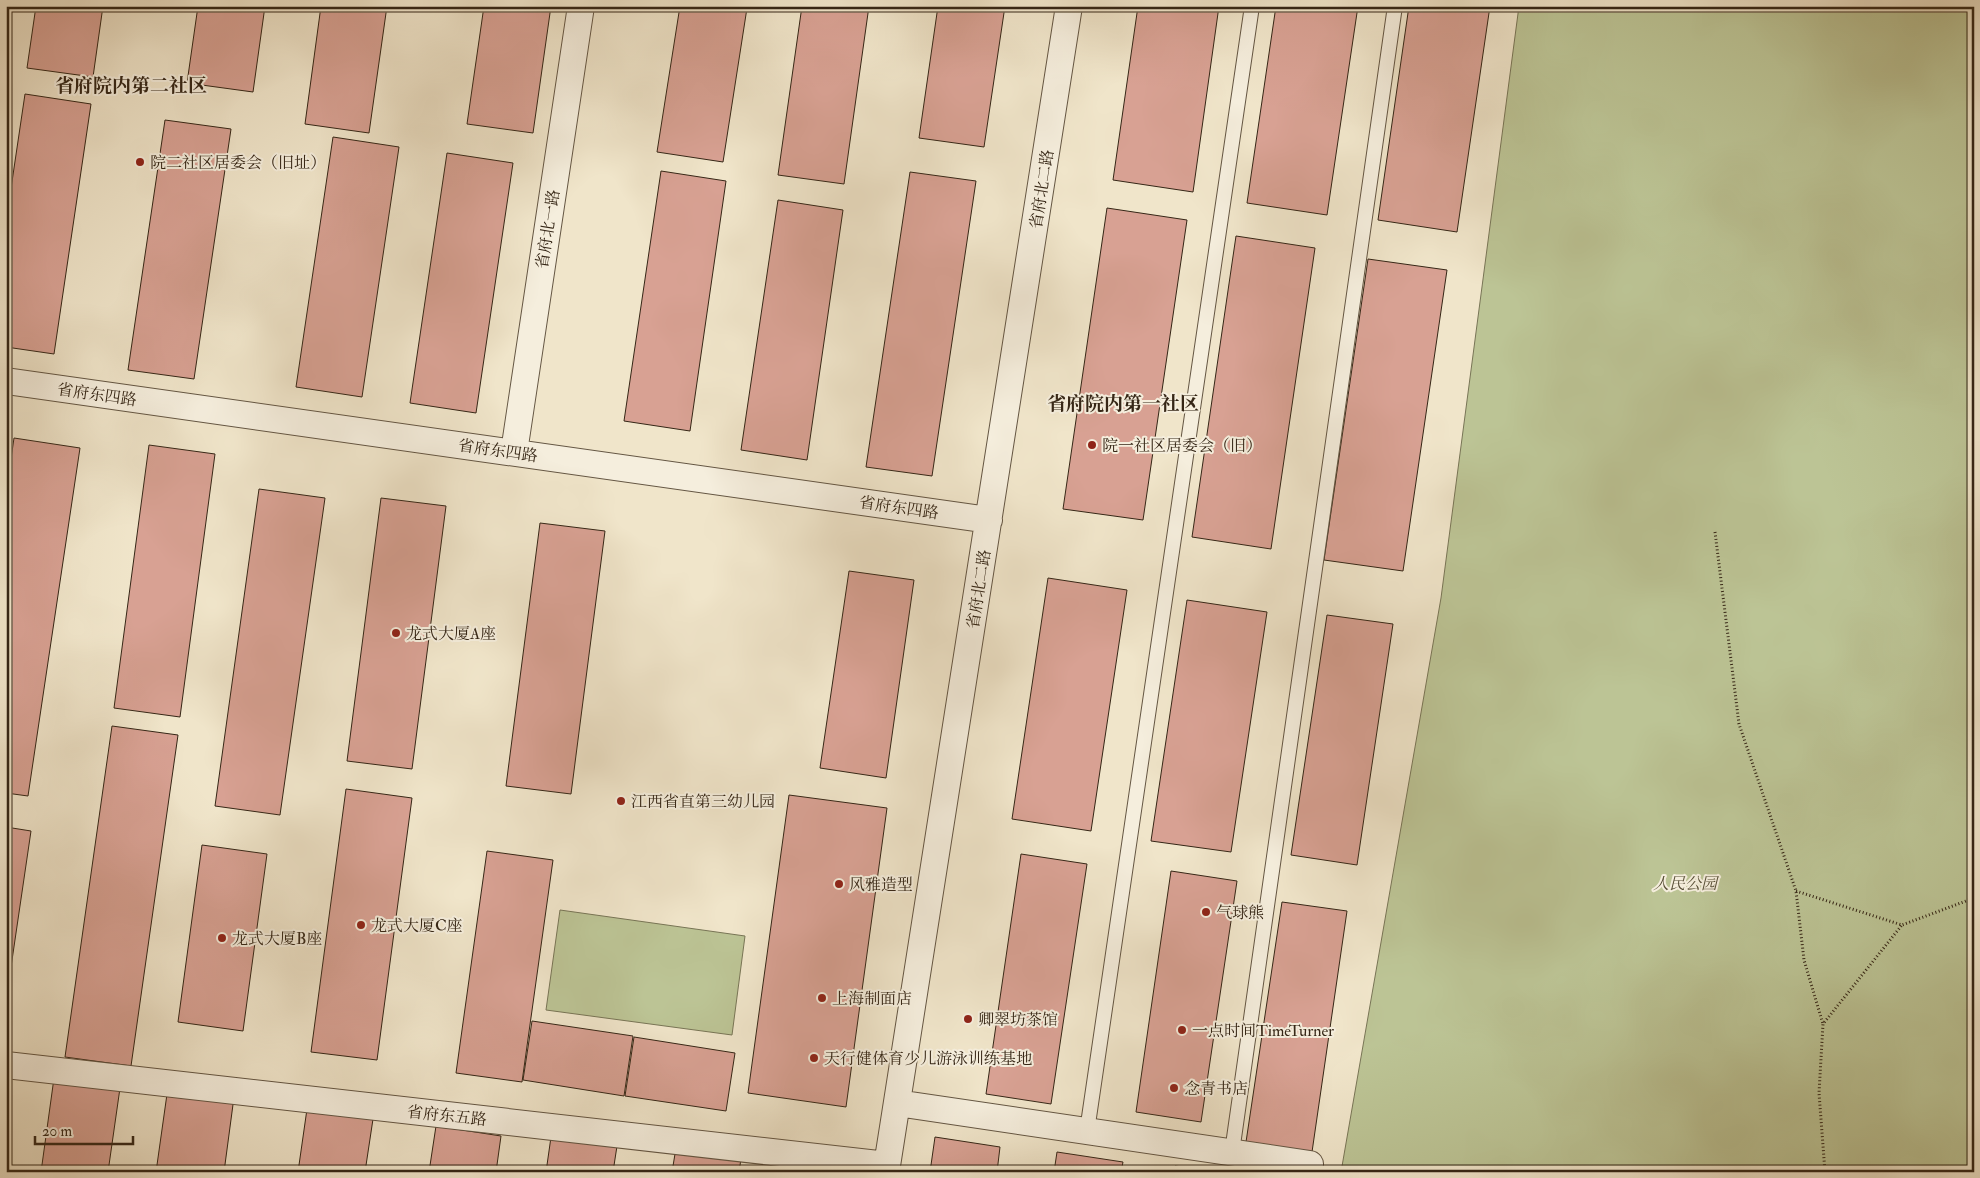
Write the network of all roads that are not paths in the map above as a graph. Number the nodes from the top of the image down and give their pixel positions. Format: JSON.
{"nodes":[{"id":1,"x":581,"y":6,"type":"edge"},
{"id":2,"x":1070,"y":6,"type":"edge"},
{"id":3,"x":1252,"y":6,"type":"edge"},
{"id":4,"x":1395,"y":6,"type":"edge"},
{"id":5,"x":6,"y":381,"type":"edge"},
{"id":6,"x":514,"y":452,"type":"junction"},
{"id":7,"x":989,"y":520,"type":"junction"},
{"id":8,"x":6,"y":1065,"type":"edge"},
{"id":9,"x":897,"y":1103,"type":"junction"},
{"id":10,"x":1087,"y":1131,"type":"junction"},
{"id":11,"x":1232,"y":1152,"type":"junction"},
{"id":12,"x":1310,"y":1164,"type":"dead end"},
{"id":13,"x":887,"y":1168,"type":"edge"}],
"edges":[{"from":1,"to":6,"type":"street","name":"省府北一路"},
{"from":2,"to":7,"type":"street","name":"省府北二路"},
{"from":3,"to":10,"type":"lane"},
{"from":4,"to":11,"type":"lane"},
{"from":5,"to":6,"type":"street","name":"省府东四路"},
{"from":6,"to":7,"type":"street","name":"省府东四路"},
{"from":7,"to":9,"type":"street","name":"省府北二路"},
{"from":8,"to":13,"type":"street","name":"省府东五路"},
{"from":9,"to":10,"type":"street"},
{"from":9,"to":13,"type":"street","name":"省府北二路"},
{"from":10,"to":11,"type":"street"},
{"from":11,"to":12,"type":"street"}]}
